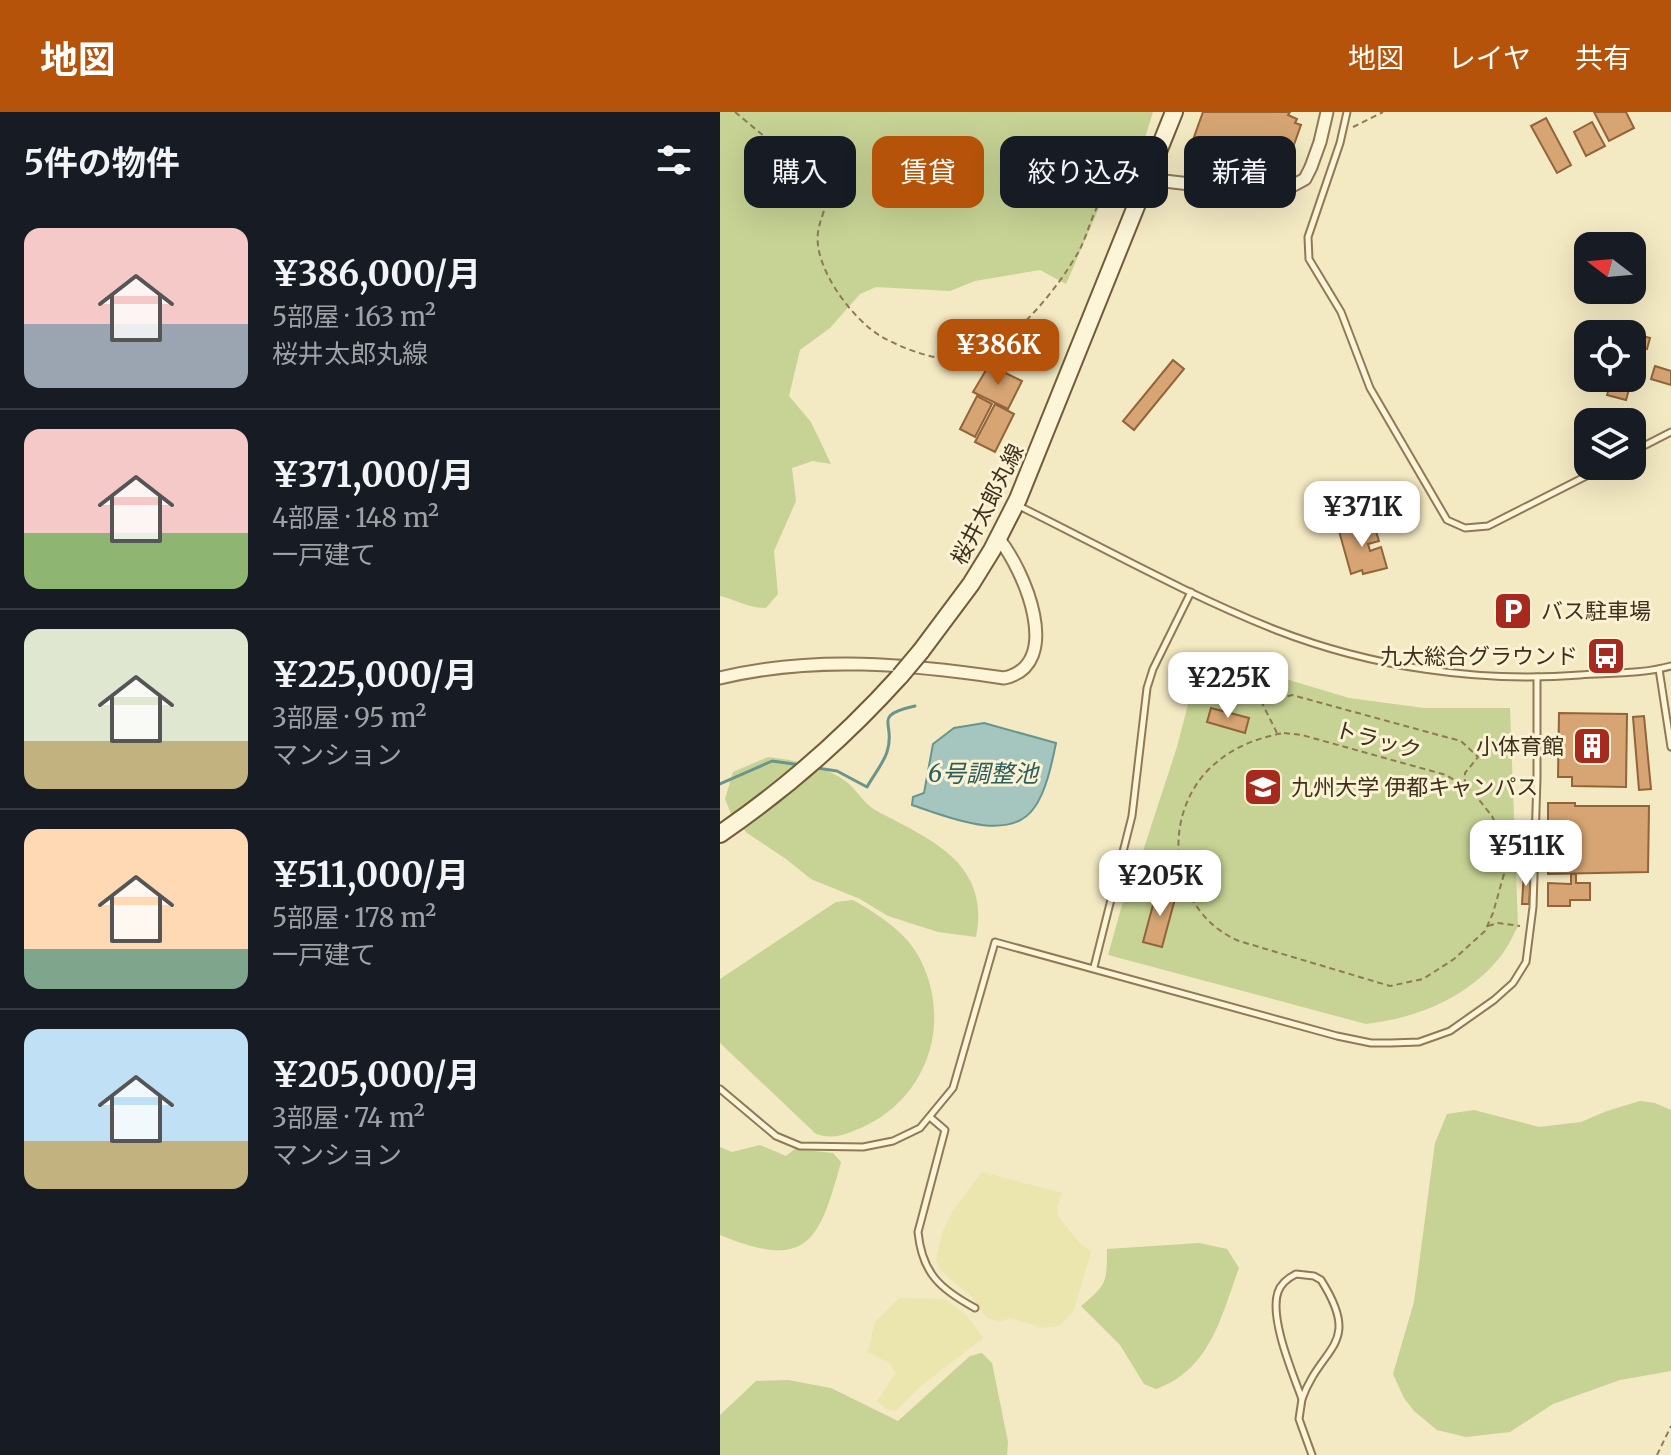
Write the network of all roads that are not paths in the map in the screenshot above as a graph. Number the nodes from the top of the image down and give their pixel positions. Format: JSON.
{"nodes":[{"id":1,"x":1174,"y":112,"type":"edge"},
{"id":2,"x":1327,"y":112,"type":"edge"},
{"id":3,"x":1347,"y":112,"type":"edge"},
{"id":4,"x":1164,"y":136,"type":"edge"},
{"id":5,"x":1168,"y":181,"type":"edge"},
{"id":6,"x":1136,"y":208,"type":"edge"},
{"id":7,"x":1671,"y":432,"type":"edge"},
{"id":8,"x":1646,"y":445,"type":"edge"},
{"id":9,"x":1578,"y":480,"type":"edge"},
{"id":10,"x":1016,"y":504,"type":"junction"},
{"id":11,"x":998,"y":538,"type":"junction"},
{"id":12,"x":1191,"y":592,"type":"junction"},
{"id":13,"x":1671,"y":666,"type":"edge"},
{"id":14,"x":1659,"y":669,"type":"junction"},
{"id":15,"x":1537,"y":677,"type":"junction"},
{"id":16,"x":720,"y":678,"type":"edge"},
{"id":17,"x":1669,"y":722,"type":"edge"},
{"id":18,"x":1671,"y":747,"type":"edge"},
{"id":19,"x":720,"y":834,"type":"edge"},
{"id":20,"x":1094,"y":967,"type":"junction"},
{"id":21,"x":720,"y":1089,"type":"edge"},
{"id":22,"x":931,"y":1118,"type":"junction"},
{"id":23,"x":975,"y":1308,"type":"dead end"},
{"id":24,"x":1302,"y":1399,"type":"junction"},
{"id":25,"x":1312,"y":1455,"type":"edge"}],
"edges":[{"from":1,"to":4,"type":"main road","name":"桜井太郎丸線"},
{"from":2,"to":5,"type":"street"},
{"from":3,"to":9,"type":"lane"},
{"from":6,"to":10,"type":"main road","name":"桜井太郎丸線"},
{"from":7,"to":8,"type":"lane"},
{"from":10,"to":11,"type":"main road","name":"桜井太郎丸線"},
{"from":10,"to":12,"type":"lane"},
{"from":11,"to":16,"type":"street"},
{"from":11,"to":19,"type":"main road","name":"桜井太郎丸線","bridge":true},
{"from":12,"to":15,"type":"lane"},
{"from":12,"to":20,"type":"lane"},
{"from":13,"to":14,"type":"lane"},
{"from":14,"to":15,"type":"lane"},
{"from":14,"to":17,"type":"lane"},
{"from":15,"to":20,"type":"lane"},
{"from":17,"to":18,"type":"lane"},
{"from":20,"to":22,"type":"lane"},
{"from":21,"to":22,"type":"lane"},
{"from":22,"to":23,"type":"lane"},
{"from":24,"to":24,"type":"lane"},
{"from":24,"to":25,"type":"lane"}]}
